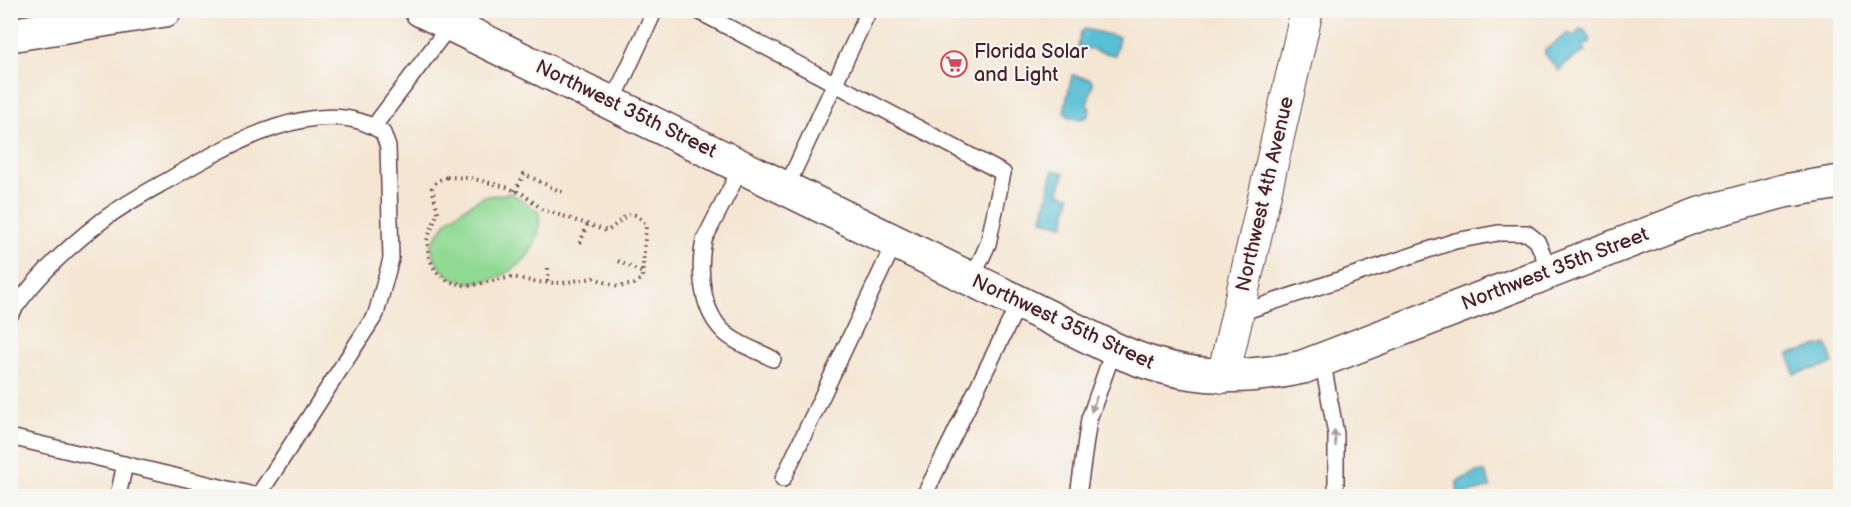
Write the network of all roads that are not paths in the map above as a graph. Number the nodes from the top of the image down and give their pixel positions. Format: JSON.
{"nodes":[{"id":1,"x":165,"y":10,"type":"edge"},
{"id":2,"x":421,"y":10,"type":"edge"},
{"id":3,"x":655,"y":10,"type":"edge"},
{"id":4,"x":696,"y":10,"type":"edge"},
{"id":5,"x":869,"y":10,"type":"edge"},
{"id":6,"x":1307,"y":10,"type":"edge"},
{"id":7,"x":451,"y":24,"type":"junction"},
{"id":8,"x":10,"y":35,"type":"edge"},
{"id":9,"x":834,"y":84,"type":"junction"},
{"id":10,"x":612,"y":103,"type":"junction"},
{"id":11,"x":374,"y":126,"type":"junction"},
{"id":12,"x":742,"y":166,"type":"junction"},
{"id":13,"x":1840,"y":182,"type":"edge"},
{"id":14,"x":786,"y":188,"type":"junction"},
{"id":15,"x":895,"y":242,"type":"junction"},
{"id":16,"x":1550,"y":270,"type":"junction"},
{"id":17,"x":972,"y":279,"type":"junction"},
{"id":18,"x":1019,"y":303,"type":"junction"},
{"id":19,"x":1238,"y":314,"type":"junction"},
{"id":20,"x":10,"y":315,"type":"edge"},
{"id":21,"x":1114,"y":349,"type":"junction"},
{"id":22,"x":773,"y":359,"type":"dead end"},
{"id":23,"x":1322,"y":359,"type":"junction"},
{"id":24,"x":1223,"y":377,"type":"junction"},
{"id":25,"x":10,"y":437,"type":"edge"},
{"id":26,"x":125,"y":464,"type":"junction"},
{"id":27,"x":783,"y":479,"type":"dead end"},
{"id":28,"x":118,"y":496,"type":"edge"},
{"id":29,"x":924,"y":496,"type":"edge"},
{"id":30,"x":1078,"y":496,"type":"edge"},
{"id":31,"x":1336,"y":496,"type":"edge"}],
"edges":[{"from":1,"to":8,"type":"street"},
{"from":2,"to":7,"type":"street","name":"Northwest 35th Street"},
{"from":3,"to":10,"type":"lane"},
{"from":4,"to":9,"type":"lane"},
{"from":5,"to":9,"type":"lane"},
{"from":6,"to":19,"type":"street","name":"Northwest 4th Avenue"},
{"from":7,"to":10,"type":"street","name":"Northwest 35th Street"},
{"from":7,"to":11,"type":"lane"},
{"from":9,"to":14,"type":"lane"},
{"from":9,"to":17,"type":"lane"},
{"from":10,"to":12,"type":"street","name":"Northwest 35th Street"},
{"from":11,"to":20,"type":"lane"},
{"from":11,"to":26,"type":"lane"},
{"from":12,"to":14,"type":"street","name":"Northwest 35th Street"},
{"from":12,"to":22,"type":"lane"},
{"from":13,"to":16,"type":"street","name":"Northwest 35th Street"},
{"from":14,"to":15,"type":"street","name":"Northwest 35th Street"},
{"from":15,"to":17,"type":"street","name":"Northwest 35th Street"},
{"from":15,"to":27,"type":"lane"},
{"from":16,"to":19,"type":"lane"},
{"from":16,"to":23,"type":"street","name":"Northwest 35th Street"},
{"from":17,"to":18,"type":"street","name":"Northwest 35th Street"},
{"from":18,"to":21,"type":"street","name":"Northwest 35th Street"},
{"from":18,"to":29,"type":"lane"},
{"from":19,"to":24,"type":"street","name":"Northwest 4th Avenue"},
{"from":21,"to":24,"type":"street","name":"Northwest 35th Street"},
{"from":21,"to":30,"type":"lane","one_way":true},
{"from":23,"to":24,"type":"street","name":"Northwest 35th Street"},
{"from":31,"to":23,"type":"lane","one_way":true},
{"from":25,"to":26,"type":"lane"},
{"from":26,"to":28,"type":"lane"}]}
